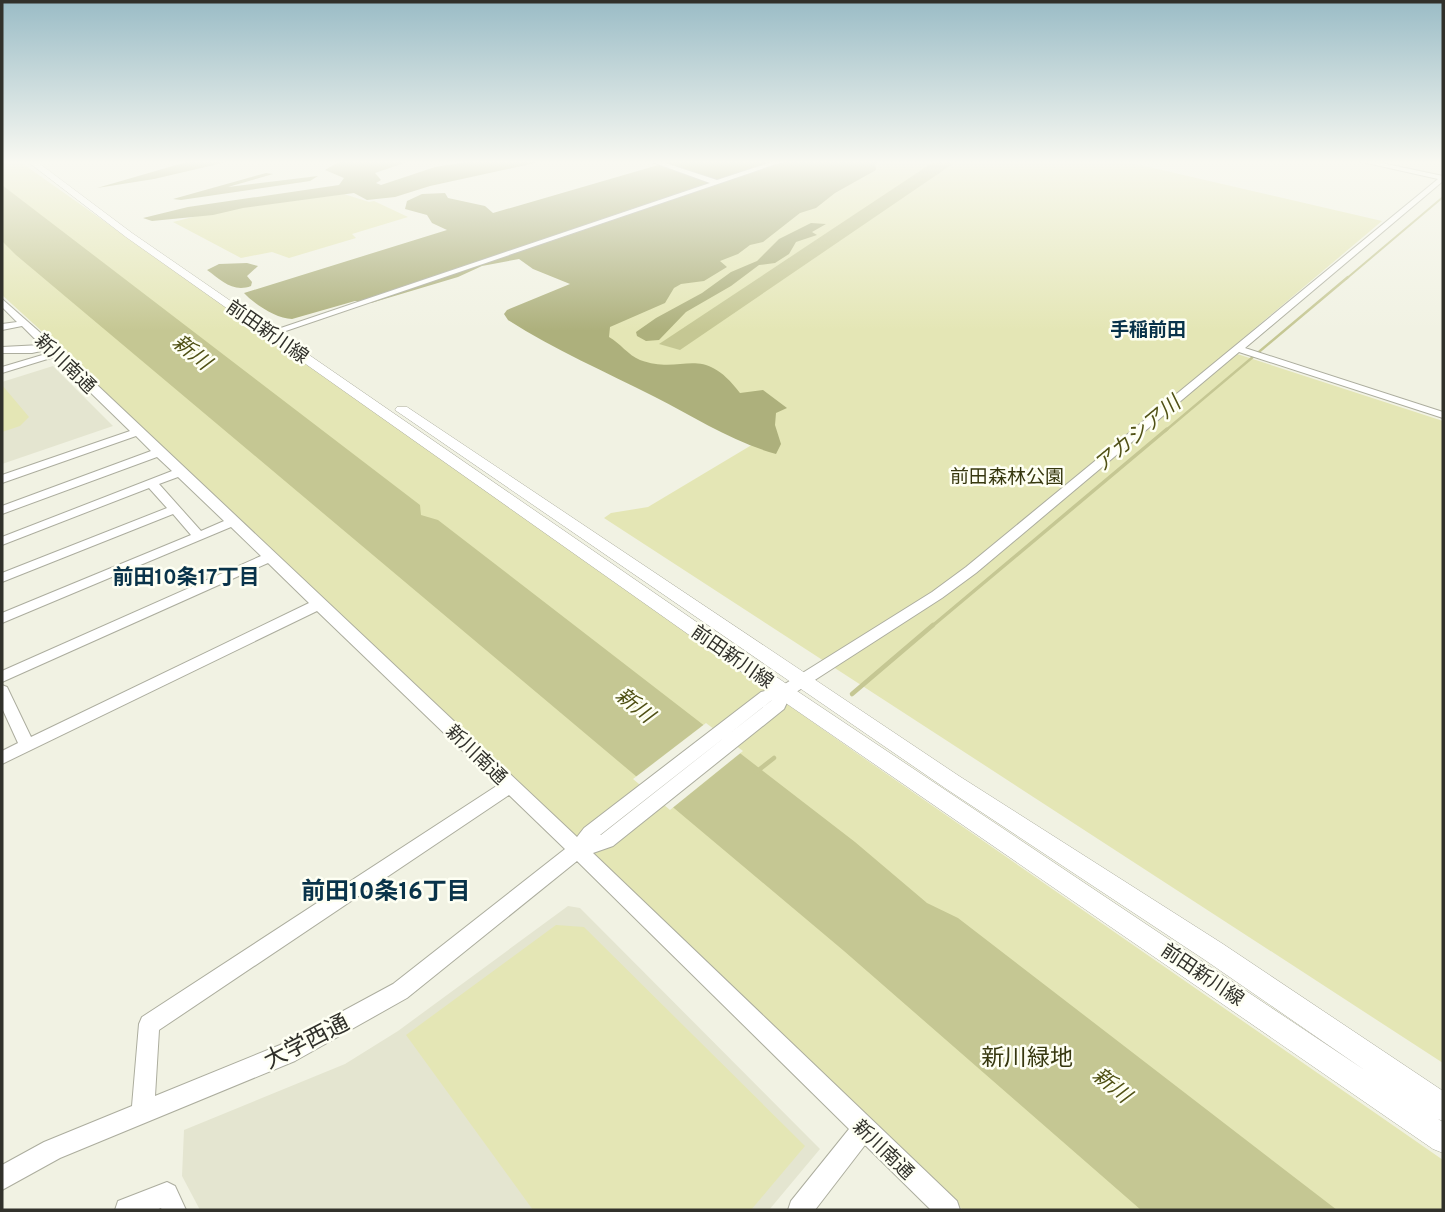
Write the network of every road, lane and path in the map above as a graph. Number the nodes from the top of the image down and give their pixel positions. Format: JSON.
{"nodes":[{"id":1,"x":107,"y":218,"type":"edge"},
{"id":2,"x":119,"y":218,"type":"edge"},
{"id":3,"x":615,"y":218,"type":"edge"},
{"id":4,"x":1396,"y":218,"type":"edge"},
{"id":5,"x":2,"y":302,"type":"edge"},
{"id":6,"x":25,"y":323,"type":"junction"},
{"id":7,"x":2,"y":327,"type":"edge"},
{"id":8,"x":284,"y":329,"type":"junction"},
{"id":9,"x":271,"y":333,"type":"junction"},
{"id":10,"x":1242,"y":349,"type":"junction"},
{"id":11,"x":2,"y":350,"type":"edge"},
{"id":12,"x":53,"y":350,"type":"junction"},
{"id":13,"x":2,"y":370,"type":"edge"},
{"id":14,"x":369,"y":387,"type":"dead end"},
{"id":15,"x":391,"y":402,"type":"dead end"},
{"id":16,"x":1443,"y":415,"type":"edge"},
{"id":17,"x":137,"y":432,"type":"junction"},
{"id":18,"x":159,"y":452,"type":"junction"},
{"id":19,"x":180,"y":472,"type":"junction"},
{"id":20,"x":2,"y":479,"type":"edge"},
{"id":21,"x":151,"y":483,"type":"junction"},
{"id":22,"x":175,"y":509,"type":"junction"},
{"id":23,"x":2,"y":510,"type":"edge"},
{"id":24,"x":233,"y":522,"type":"junction"},
{"id":25,"x":199,"y":536,"type":"junction"},
{"id":26,"x":2,"y":541,"type":"edge"},
{"id":27,"x":270,"y":557,"type":"junction"},
{"id":28,"x":2,"y":578,"type":"edge"},
{"id":29,"x":318,"y":604,"type":"junction"},
{"id":30,"x":2,"y":618,"type":"edge"},
{"id":31,"x":2,"y":677,"type":"edge"},
{"id":32,"x":2,"y":691,"type":"edge"},
{"id":33,"x":783,"y":693,"type":"junction"},
{"id":34,"x":27,"y":746,"type":"junction"},
{"id":35,"x":2,"y":758,"type":"edge"},
{"id":36,"x":510,"y":786,"type":"junction"},
{"id":37,"x":578,"y":850,"type":"junction"},
{"id":38,"x":1443,"y":1107,"type":"edge"},
{"id":39,"x":143,"y":1111,"type":"junction"},
{"id":40,"x":864,"y":1129,"type":"junction"},
{"id":41,"x":1443,"y":1139,"type":"edge"},
{"id":42,"x":2,"y":1178,"type":"edge"},
{"id":43,"x":127,"y":1210,"type":"edge"},
{"id":44,"x":174,"y":1210,"type":"edge"},
{"id":45,"x":800,"y":1210,"type":"edge"},
{"id":46,"x":948,"y":1210,"type":"edge"}],
"edges":[{"from":1,"to":9,"type":"main road","name":"前田新川線"},
{"from":2,"to":8,"type":"main road","name":"前田新川線"},
{"from":3,"to":8,"type":"street"},
{"from":4,"to":10,"type":"street"},
{"from":5,"to":6,"type":"street","name":"新川南通"},
{"from":6,"to":7,"type":"street"},
{"from":6,"to":12,"type":"street","name":"新川南通"},
{"from":8,"to":9,"type":"street"},
{"from":8,"to":14,"type":"main road","name":"前田新川線"},
{"from":9,"to":33,"type":"main road","name":"前田新川線"},
{"from":10,"to":16,"type":"street"},
{"from":10,"to":33,"type":"street"},
{"from":11,"to":12,"type":"street"},
{"from":12,"to":13,"type":"street"},
{"from":12,"to":17,"type":"street","name":"新川南通"},
{"from":15,"to":33,"type":"main road","name":"前田新川線"},
{"from":17,"to":18,"type":"street","name":"新川南通"},
{"from":17,"to":20,"type":"street"},
{"from":18,"to":19,"type":"street","name":"新川南通"},
{"from":18,"to":23,"type":"street"},
{"from":19,"to":21,"type":"street"},
{"from":19,"to":24,"type":"street","name":"新川南通"},
{"from":21,"to":22,"type":"street"},
{"from":21,"to":26,"type":"street"},
{"from":22,"to":25,"type":"street"},
{"from":22,"to":28,"type":"street"},
{"from":24,"to":25,"type":"street"},
{"from":24,"to":27,"type":"street","name":"新川南通"},
{"from":25,"to":30,"type":"street"},
{"from":27,"to":29,"type":"street","name":"新川南通"},
{"from":27,"to":31,"type":"street"},
{"from":29,"to":34,"type":"street"},
{"from":29,"to":36,"type":"street","name":"新川南通"},
{"from":32,"to":34,"type":"street"},
{"from":33,"to":37,"type":"street"},
{"from":33,"to":38,"type":"main road","name":"前田新川線"},
{"from":33,"to":41,"type":"main road","name":"前田新川線"},
{"from":34,"to":35,"type":"street"},
{"from":36,"to":37,"type":"street","name":"新川南通"},
{"from":36,"to":39,"type":"street"},
{"from":37,"to":39,"type":"street","name":"大学西通"},
{"from":37,"to":40,"type":"street","name":"新川南通"},
{"from":39,"to":42,"type":"street","name":"大学西通"},
{"from":40,"to":45,"type":"street"},
{"from":40,"to":46,"type":"street","name":"新川南通"},
{"from":43,"to":44,"type":"street"}]}
